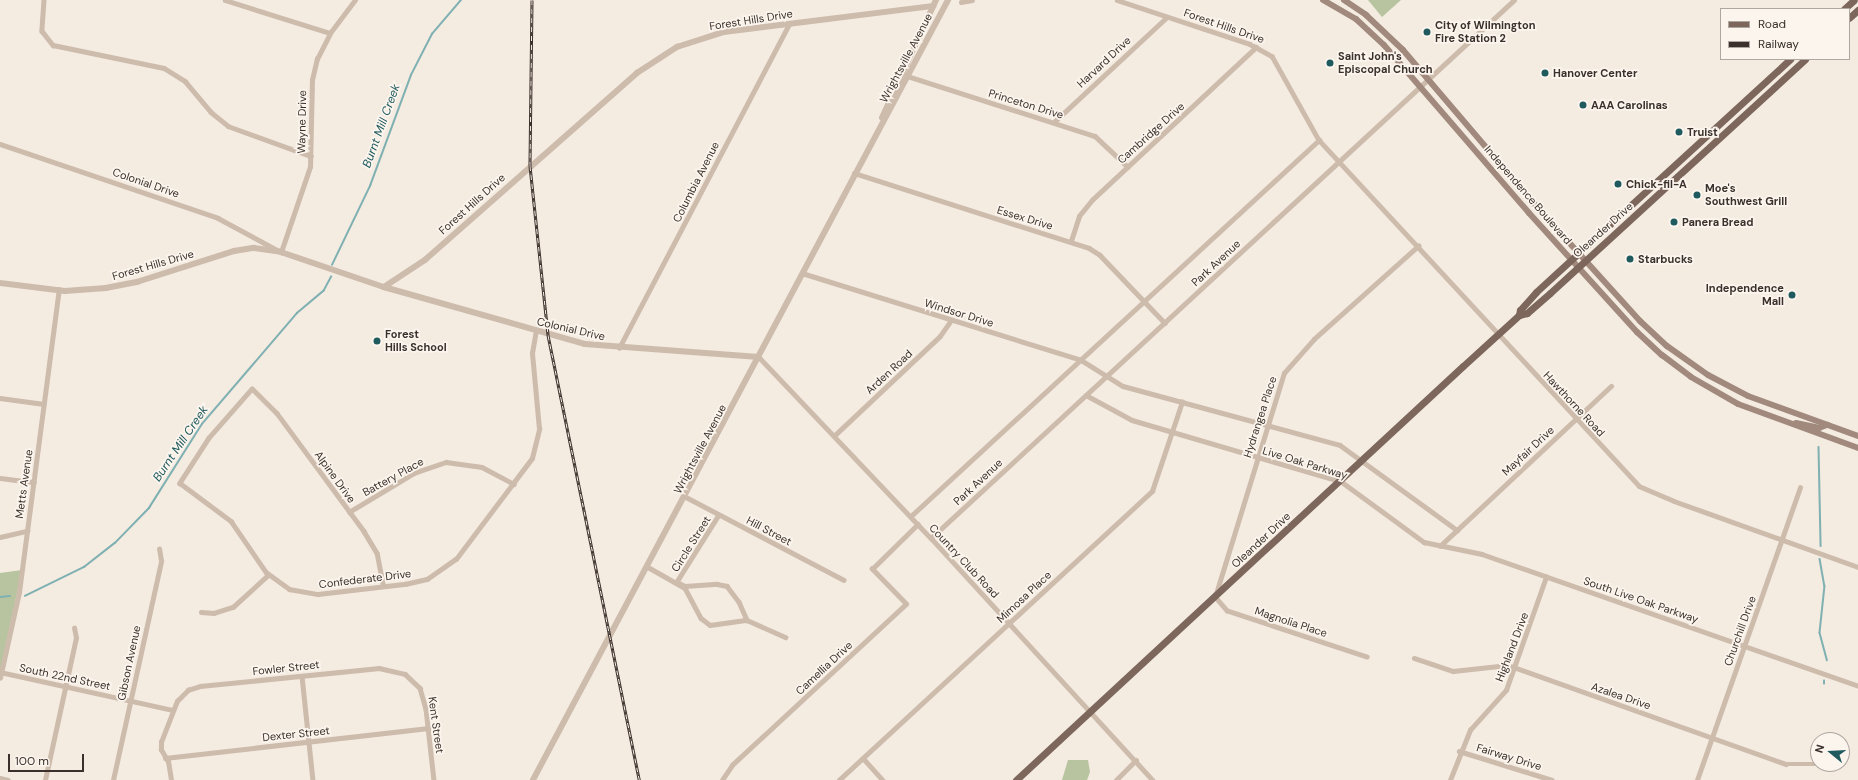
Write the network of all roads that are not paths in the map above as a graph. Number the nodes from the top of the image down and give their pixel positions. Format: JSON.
{"nodes":[{"id":1,"x":44,"y":0,"type":"edge"},
{"id":2,"x":225,"y":0,"type":"edge"},
{"id":3,"x":355,"y":0,"type":"edge"},
{"id":4,"x":936,"y":0,"type":"edge"},
{"id":5,"x":948,"y":0,"type":"edge"},
{"id":6,"x":972,"y":0,"type":"edge"},
{"id":7,"x":1116,"y":0,"type":"edge"},
{"id":8,"x":1323,"y":0,"type":"edge"},
{"id":9,"x":1344,"y":0,"type":"edge"},
{"id":10,"x":1514,"y":0,"type":"edge"},
{"id":11,"x":1854,"y":0,"type":"edge"},
{"id":12,"x":961,"y":2,"type":"dead end"},
{"id":13,"x":933,"y":6,"type":"junction"},
{"id":14,"x":1845,"y":8,"type":"edge"},
{"id":15,"x":1858,"y":10,"type":"edge"},
{"id":16,"x":1167,"y":17,"type":"junction"},
{"id":17,"x":1850,"y":17,"type":"edge"},
{"id":18,"x":789,"y":24,"type":"junction"},
{"id":19,"x":330,"y":33,"type":"junction"},
{"id":20,"x":1256,"y":47,"type":"junction"},
{"id":21,"x":1789,"y":60,"type":"edge"},
{"id":22,"x":1804,"y":60,"type":"edge"},
{"id":23,"x":907,"y":76,"type":"junction"},
{"id":24,"x":1428,"y":79,"type":"junction"},
{"id":25,"x":1420,"y":86,"type":"junction"},
{"id":26,"x":1054,"y":122,"type":"junction"},
{"id":27,"x":880,"y":124,"type":"junction"},
{"id":28,"x":1319,"y":140,"type":"junction"},
{"id":29,"x":0,"y":144,"type":"edge"},
{"id":30,"x":311,"y":156,"type":"junction"},
{"id":31,"x":1338,"y":162,"type":"junction"},
{"id":32,"x":1128,"y":167,"type":"junction"},
{"id":33,"x":854,"y":173,"type":"junction"},
{"id":34,"x":1071,"y":241,"type":"junction"},
{"id":35,"x":1418,"y":246,"type":"junction"},
{"id":36,"x":280,"y":252,"type":"junction"},
{"id":37,"x":1580,"y":253,"type":"junction"},
{"id":38,"x":1572,"y":260,"type":"junction"},
{"id":39,"x":1586,"y":260,"type":"junction"},
{"id":40,"x":1578,"y":267,"type":"junction"},
{"id":41,"x":802,"y":273,"type":"junction"},
{"id":42,"x":0,"y":283,"type":"edge"},
{"id":43,"x":384,"y":287,"type":"junction"},
{"id":44,"x":59,"y":290,"type":"junction"},
{"id":45,"x":1145,"y":301,"type":"junction"},
{"id":46,"x":1519,"y":315,"type":"junction"},
{"id":47,"x":951,"y":320,"type":"junction"},
{"id":48,"x":1165,"y":323,"type":"junction"},
{"id":49,"x":536,"y":331,"type":"junction"},
{"id":50,"x":1498,"y":334,"type":"junction"},
{"id":51,"x":619,"y":348,"type":"junction"},
{"id":52,"x":758,"y":357,"type":"junction"},
{"id":53,"x":1081,"y":360,"type":"junction"},
{"id":54,"x":1107,"y":377,"type":"junction"},
{"id":55,"x":1611,"y":386,"type":"dead end"},
{"id":56,"x":252,"y":389,"type":"joint"},
{"id":57,"x":1086,"y":395,"type":"junction"},
{"id":58,"x":0,"y":398,"type":"edge"},
{"id":59,"x":1182,"y":402,"type":"junction"},
{"id":60,"x":44,"y":404,"type":"junction"},
{"id":61,"x":1771,"y":417,"type":"junction"},
{"id":62,"x":1576,"y":419,"type":"junction"},
{"id":63,"x":1827,"y":425,"type":"junction"},
{"id":64,"x":1266,"y":426,"type":"junction"},
{"id":65,"x":1173,"y":433,"type":"junction"},
{"id":66,"x":835,"y":435,"type":"junction"},
{"id":67,"x":1858,"y":436,"type":"edge"},
{"id":68,"x":1858,"y":448,"type":"edge"},
{"id":69,"x":1256,"y":458,"type":"junction"},
{"id":70,"x":1364,"y":460,"type":"junction"},
{"id":71,"x":0,"y":478,"type":"edge"},
{"id":72,"x":34,"y":482,"type":"junction"},
{"id":73,"x":1340,"y":482,"type":"junction"},
{"id":74,"x":514,"y":484,"type":"junction"},
{"id":75,"x":1800,"y":488,"type":"dead end"},
{"id":76,"x":686,"y":497,"type":"junction"},
{"id":77,"x":349,"y":512,"type":"junction"},
{"id":78,"x":719,"y":515,"type":"junction"},
{"id":79,"x":911,"y":516,"type":"junction"},
{"id":80,"x":918,"y":524,"type":"junction"},
{"id":81,"x":1457,"y":530,"type":"junction"},
{"id":82,"x":27,"y":531,"type":"junction"},
{"id":83,"x":0,"y":537,"type":"edge"},
{"id":84,"x":931,"y":538,"type":"junction"},
{"id":85,"x":1782,"y":540,"type":"junction"},
{"id":86,"x":1440,"y":546,"type":"junction"},
{"id":87,"x":159,"y":549,"type":"dead end"},
{"id":88,"x":648,"y":567,"type":"junction"},
{"id":89,"x":1858,"y":567,"type":"edge"},
{"id":90,"x":268,"y":575,"type":"junction"},
{"id":91,"x":1546,"y":577,"type":"junction"},
{"id":92,"x":844,"y":580,"type":"dead end"},
{"id":93,"x":677,"y":582,"type":"junction"},
{"id":94,"x":383,"y":586,"type":"junction"},
{"id":95,"x":1215,"y":597,"type":"junction"},
{"id":96,"x":201,"y":612,"type":"dead end"},
{"id":97,"x":746,"y":620,"type":"junction"},
{"id":98,"x":1009,"y":623,"type":"junction"},
{"id":99,"x":74,"y":628,"type":"dead end"},
{"id":100,"x":785,"y":637,"type":"dead end"},
{"id":101,"x":1745,"y":645,"type":"junction"},
{"id":102,"x":1367,"y":657,"type":"dead end"},
{"id":103,"x":1414,"y":658,"type":"dead end"},
{"id":104,"x":1514,"y":668,"type":"junction"},
{"id":105,"x":1,"y":672,"type":"edge"},
{"id":106,"x":302,"y":676,"type":"junction"},
{"id":107,"x":410,"y":677,"type":"joint"},
{"id":108,"x":0,"y":678,"type":"edge"},
{"id":109,"x":1858,"y":686,"type":"edge"},
{"id":110,"x":66,"y":687,"type":"junction"},
{"id":111,"x":130,"y":701,"type":"junction"},
{"id":112,"x":173,"y":710,"type":"junction"},
{"id":113,"x":1090,"y":711,"type":"junction"},
{"id":114,"x":428,"y":728,"type":"junction"},
{"id":115,"x":1711,"y":738,"type":"junction"},
{"id":116,"x":309,"y":742,"type":"junction"},
{"id":117,"x":1459,"y":751,"type":"junction"},
{"id":118,"x":165,"y":758,"type":"junction"},
{"id":119,"x":862,"y":758,"type":"junction"},
{"id":120,"x":1136,"y":760,"type":"junction"},
{"id":121,"x":1810,"y":764,"type":"edge"},
{"id":122,"x":0,"y":778,"type":"edge"},
{"id":123,"x":8,"y":780,"type":"edge"},
{"id":124,"x":45,"y":780,"type":"edge"},
{"id":125,"x":113,"y":780,"type":"edge"},
{"id":126,"x":171,"y":780,"type":"edge"},
{"id":127,"x":313,"y":780,"type":"edge"},
{"id":128,"x":434,"y":780,"type":"edge"},
{"id":129,"x":533,"y":780,"type":"edge"},
{"id":130,"x":722,"y":780,"type":"edge"},
{"id":131,"x":839,"y":780,"type":"edge"},
{"id":132,"x":883,"y":780,"type":"edge"},
{"id":133,"x":1016,"y":780,"type":"edge"},
{"id":134,"x":1116,"y":780,"type":"edge"},
{"id":135,"x":1153,"y":780,"type":"edge"},
{"id":136,"x":1450,"y":780,"type":"edge"},
{"id":137,"x":1552,"y":780,"type":"edge"},
{"id":138,"x":1697,"y":780,"type":"edge"}],
"edges":[{"from":1,"to":30,"type":"street"},
{"from":2,"to":19,"type":"street"},
{"from":3,"to":19,"type":"street","name":"Wayne Drive"},
{"from":4,"to":13,"type":"street","name":"Wrightsville Avenue"},
{"from":5,"to":23,"type":"street","name":"Wrightsville Avenue"},
{"from":6,"to":12,"type":"street"},
{"from":7,"to":16,"type":"street","name":"Forest Hills Drive"},
{"from":8,"to":25,"type":"main road","name":"Independence Boulevard"},
{"from":9,"to":24,"type":"main road","name":"Independence Boulevard"},
{"from":10,"to":24,"type":"street","name":"Park Avenue"},
{"from":11,"to":14,"type":"main road"},
{"from":13,"to":18,"type":"street","name":"Forest Hills Drive"},
{"from":13,"to":27,"type":"street","name":"Wrightsville Avenue"},
{"from":15,"to":17,"type":"main road"},
{"from":16,"to":20,"type":"street","name":"Forest Hills Drive"},
{"from":16,"to":26,"type":"street","name":"Harvard Drive"},
{"from":18,"to":43,"type":"street","name":"Forest Hills Drive"},
{"from":18,"to":51,"type":"street","name":"Columbia Avenue"},
{"from":19,"to":30,"type":"street","name":"Wayne Drive"},
{"from":20,"to":28,"type":"street","name":"Forest Hills Drive"},
{"from":20,"to":32,"type":"street","name":"Cambridge Drive"},
{"from":21,"to":37,"type":"main road","name":"Oleander Drive"},
{"from":22,"to":39,"type":"main road","name":"Oleander Drive"},
{"from":23,"to":26,"type":"street","name":"Princeton Drive"},
{"from":23,"to":27,"type":"street","name":"Wrightsville Avenue"},
{"from":24,"to":25,"type":"street","name":"Park Avenue"},
{"from":24,"to":37,"type":"main road","name":"Independence Boulevard"},
{"from":25,"to":31,"type":"street","name":"Park Avenue"},
{"from":25,"to":38,"type":"main road","name":"Independence Boulevard"},
{"from":26,"to":32,"type":"street","name":"Princeton Drive"},
{"from":27,"to":33,"type":"street","name":"Wrightsville Avenue"},
{"from":28,"to":31,"type":"street","name":"Forest Hills Drive"},
{"from":28,"to":45,"type":"street","name":"Park Avenue"},
{"from":29,"to":36,"type":"street","name":"Colonial Drive"},
{"from":30,"to":36,"type":"street","name":"Wayne Drive"},
{"from":31,"to":35,"type":"street","name":"Hawthorne Road"},
{"from":31,"to":48,"type":"street","name":"Park Avenue"},
{"from":32,"to":34,"type":"street","name":"Cambridge Drive"},
{"from":33,"to":34,"type":"street","name":"Essex Drive"},
{"from":33,"to":41,"type":"street","name":"Wrightsville Avenue"},
{"from":34,"to":45,"type":"street","name":"Essex Drive"},
{"from":35,"to":50,"type":"street","name":"Hawthorne Road"},
{"from":35,"to":64,"type":"street","name":"Hydrangea Place"},
{"from":36,"to":43,"type":"street","name":"Forest Hills Drive"},
{"from":36,"to":44,"type":"street","name":"Forest Hills Drive"},
{"from":37,"to":38,"type":"main road","name":"Oleander Drive"},
{"from":37,"to":39,"type":"main road","name":"Independence Boulevard"},
{"from":38,"to":40,"type":"main road","name":"Independence Boulevard"},
{"from":38,"to":46,"type":"main road","name":"Oleander Drive"},
{"from":39,"to":40,"type":"main road","name":"Oleander Drive"},
{"from":39,"to":63,"type":"main road","name":"Independence Boulevard"},
{"from":40,"to":46,"type":"main road","name":"Oleander Drive"},
{"from":40,"to":61,"type":"main road","name":"Independence Boulevard"},
{"from":41,"to":47,"type":"street","name":"Windsor Drive"},
{"from":41,"to":52,"type":"street","name":"Wrightsville Avenue"},
{"from":42,"to":44,"type":"street","name":"Forest Hills Drive"},
{"from":43,"to":49,"type":"street","name":"Colonial Drive"},
{"from":44,"to":60,"type":"street","name":"Metts Avenue"},
{"from":45,"to":48,"type":"street","name":"Essex Drive"},
{"from":45,"to":53,"type":"street","name":"Park Avenue"},
{"from":46,"to":50,"type":"main road","name":"Oleander Drive"},
{"from":47,"to":53,"type":"street","name":"Windsor Drive"},
{"from":47,"to":66,"type":"street","name":"Arden Road"},
{"from":48,"to":54,"type":"street","name":"Park Avenue"},
{"from":49,"to":51,"type":"street","name":"Colonial Drive"},
{"from":49,"to":74,"type":"street","name":"Confederate Drive"},
{"from":50,"to":62,"type":"street","name":"Hawthorne Road"},
{"from":50,"to":70,"type":"main road","name":"Oleander Drive"},
{"from":51,"to":52,"type":"street","name":"Colonial Drive"},
{"from":52,"to":66,"type":"street","name":"Country Club Road"},
{"from":52,"to":76,"type":"street","name":"Wrightsville Avenue"},
{"from":53,"to":54,"type":"street","name":"Windsor Drive"},
{"from":53,"to":79,"type":"street","name":"Park Avenue"},
{"from":54,"to":57,"type":"street","name":"Park Avenue"},
{"from":54,"to":59,"type":"street"},
{"from":55,"to":62,"type":"street","name":"Mayfair Drive"},
{"from":56,"to":77,"type":"street","name":"Alpine Drive"},
{"from":56,"to":90,"type":"street","name":"Confederate Drive"},
{"from":57,"to":65,"type":"street","name":"Live Oak Parkway"},
{"from":57,"to":84,"type":"street","name":"Park Avenue"},
{"from":58,"to":60,"type":"street"},
{"from":59,"to":64,"type":"street"},
{"from":59,"to":65,"type":"street","name":"Mimosa Place"},
{"from":60,"to":72,"type":"street","name":"Metts Avenue"},
{"from":61,"to":63,"type":"main road"},
{"from":61,"to":68,"type":"main road","name":"Independence Boulevard"},
{"from":62,"to":81,"type":"street","name":"Mayfair Drive"},
{"from":62,"to":85,"type":"street","name":"Hawthorne Road"},
{"from":63,"to":67,"type":"main road","name":"Independence Boulevard"},
{"from":64,"to":69,"type":"street","name":"Hydrangea Place"},
{"from":64,"to":70,"type":"street"},
{"from":65,"to":69,"type":"street","name":"Live Oak Parkway"},
{"from":65,"to":98,"type":"street","name":"Mimosa Place"},
{"from":66,"to":79,"type":"street","name":"Country Club Road"},
{"from":69,"to":73,"type":"street","name":"Live Oak Parkway"},
{"from":69,"to":95,"type":"street","name":"Hydrangea Place"},
{"from":70,"to":73,"type":"main road","name":"Oleander Drive"},
{"from":70,"to":81,"type":"street"},
{"from":71,"to":72,"type":"street"},
{"from":72,"to":82,"type":"street","name":"Metts Avenue"},
{"from":73,"to":86,"type":"street","name":"Live Oak Parkway"},
{"from":73,"to":95,"type":"main road","name":"Oleander Drive"},
{"from":74,"to":77,"type":"street","name":"Battery Place"},
{"from":74,"to":94,"type":"street","name":"Confederate Drive"},
{"from":75,"to":85,"type":"street","name":"Churchill Drive"},
{"from":76,"to":78,"type":"street","name":"Hill Street"},
{"from":76,"to":88,"type":"street","name":"Wrightsville Avenue"},
{"from":77,"to":94,"type":"street","name":"Alpine Drive"},
{"from":78,"to":92,"type":"street","name":"Hill Street"},
{"from":78,"to":93,"type":"street","name":"Circle Street"},
{"from":79,"to":80,"type":"street","name":"Country Club Road"},
{"from":80,"to":84,"type":"street","name":"Country Club Road"},
{"from":80,"to":130,"type":"street","name":"Camellia Drive"},
{"from":81,"to":86,"type":"street"},
{"from":82,"to":83,"type":"street"},
{"from":82,"to":105,"type":"street","name":"Metts Avenue"},
{"from":84,"to":98,"type":"street","name":"Country Club Road"},
{"from":85,"to":89,"type":"street","name":"Hawthorne Road"},
{"from":85,"to":101,"type":"street","name":"Churchill Drive"},
{"from":86,"to":91,"type":"street","name":"South Live Oak Parkway"},
{"from":87,"to":111,"type":"street","name":"Gibson Avenue"},
{"from":88,"to":93,"type":"street"},
{"from":88,"to":129,"type":"street","name":"Wrightsville Avenue"},
{"from":90,"to":94,"type":"street","name":"Confederate Drive"},
{"from":90,"to":96,"type":"street"},
{"from":91,"to":101,"type":"street","name":"South Live Oak Parkway"},
{"from":91,"to":104,"type":"street","name":"Highland Drive"},
{"from":93,"to":97,"type":"street"},
{"from":93,"to":97,"type":"street"},
{"from":95,"to":102,"type":"street","name":"Magnolia Place"},
{"from":95,"to":113,"type":"main road","name":"Oleander Drive"},
{"from":97,"to":100,"type":"street"},
{"from":98,"to":113,"type":"street","name":"Country Club Road"},
{"from":98,"to":119,"type":"street","name":"Mimosa Place"},
{"from":99,"to":110,"type":"street"},
{"from":101,"to":109,"type":"street","name":"South Live Oak Parkway"},
{"from":101,"to":115,"type":"street","name":"Churchill Drive"},
{"from":103,"to":104,"type":"street","name":"Azalea Drive"},
{"from":104,"to":115,"type":"street","name":"Azalea Drive"},
{"from":104,"to":117,"type":"street","name":"Highland Drive"},
{"from":105,"to":108,"type":"street","name":"Metts Avenue"},
{"from":105,"to":110,"type":"street","name":"South 22nd Street"},
{"from":106,"to":107,"type":"street","name":"Fowler Street"},
{"from":106,"to":112,"type":"street","name":"Fowler Street"},
{"from":106,"to":116,"type":"street"},
{"from":107,"to":114,"type":"street","name":"Kent Street"},
{"from":110,"to":111,"type":"street","name":"South 22nd Street"},
{"from":110,"to":124,"type":"street"},
{"from":111,"to":112,"type":"street","name":"South 22nd Street"},
{"from":111,"to":125,"type":"street","name":"Gibson Avenue"},
{"from":112,"to":118,"type":"street","name":"Fowler Street"},
{"from":113,"to":120,"type":"street","name":"Country Club Road"},
{"from":113,"to":133,"type":"main road","name":"Oleander Drive"},
{"from":114,"to":116,"type":"street","name":"Dexter Street"},
{"from":114,"to":128,"type":"street","name":"Kent Street"},
{"from":115,"to":121,"type":"street","name":"Azalea Drive"},
{"from":115,"to":138,"type":"street","name":"Churchill Drive"},
{"from":116,"to":118,"type":"street","name":"Dexter Street"},
{"from":116,"to":127,"type":"street"},
{"from":117,"to":136,"type":"street","name":"Highland Drive"},
{"from":117,"to":137,"type":"street","name":"Fairway Drive"},
{"from":118,"to":126,"type":"street","name":"Fowler Street"},
{"from":119,"to":131,"type":"street","name":"Mimosa Place"},
{"from":119,"to":132,"type":"street"},
{"from":120,"to":134,"type":"street"},
{"from":120,"to":135,"type":"street","name":"Country Club Road"},
{"from":122,"to":123,"type":"street"}]}
